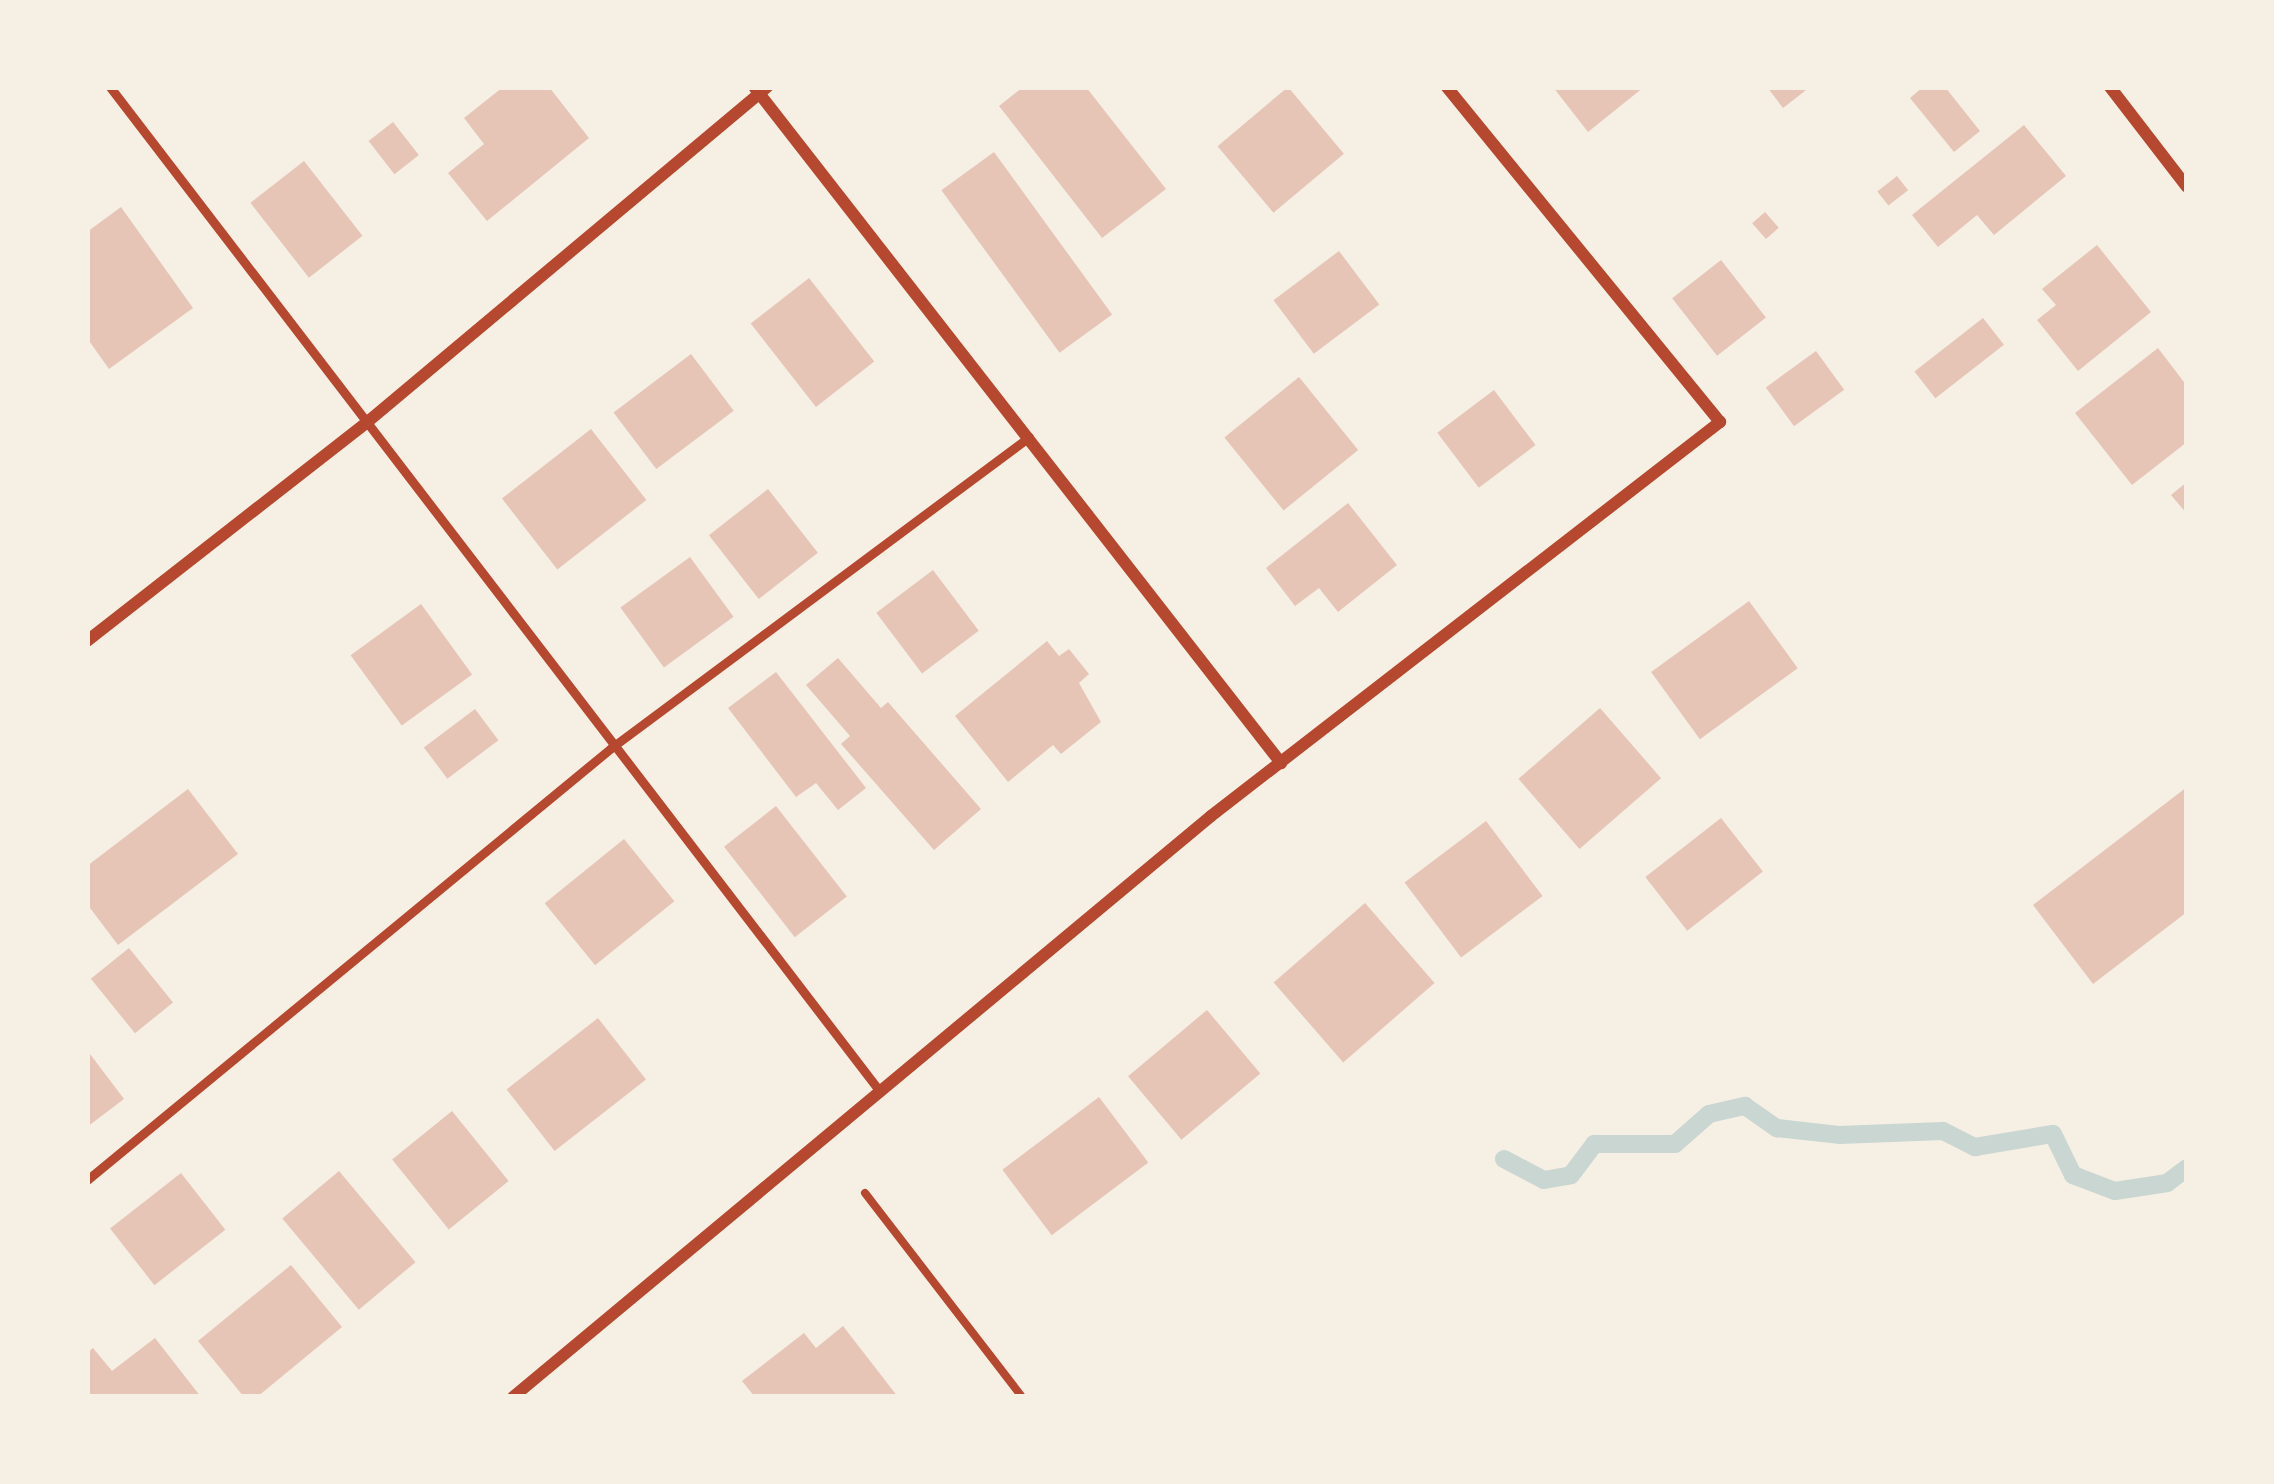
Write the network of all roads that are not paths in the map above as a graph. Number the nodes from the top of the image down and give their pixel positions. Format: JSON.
{"nodes":[{"id":1,"x":110,"y":87,"type":"edge"},
{"id":2,"x":1447,"y":87,"type":"edge"},
{"id":3,"x":2110,"y":87,"type":"edge"},
{"id":4,"x":760,"y":89,"type":"edge"},
{"id":5,"x":2187,"y":187,"type":"edge"},
{"id":6,"x":365,"y":424,"type":"junction"},
{"id":7,"x":1030,"y":437,"type":"junction"},
{"id":8,"x":87,"y":641,"type":"edge"},
{"id":9,"x":611,"y":748,"type":"junction"},
{"id":10,"x":1281,"y":763,"type":"junction"},
{"id":11,"x":878,"y":1089,"type":"junction"},
{"id":12,"x":87,"y":1180,"type":"edge"},
{"id":13,"x":513,"y":1397,"type":"edge"}],
"edges":[{"from":1,"to":6,"type":"lane"},
{"from":2,"to":10,"type":"street"},
{"from":3,"to":5,"type":"street"},
{"from":4,"to":6,"type":"street"},
{"from":4,"to":7,"type":"street"},
{"from":6,"to":8,"type":"street"},
{"from":6,"to":9,"type":"lane"},
{"from":7,"to":9,"type":"lane"},
{"from":7,"to":10,"type":"street"},
{"from":9,"to":11,"type":"lane"},
{"from":9,"to":12,"type":"lane"},
{"from":10,"to":11,"type":"street"},
{"from":11,"to":13,"type":"street"}]}
